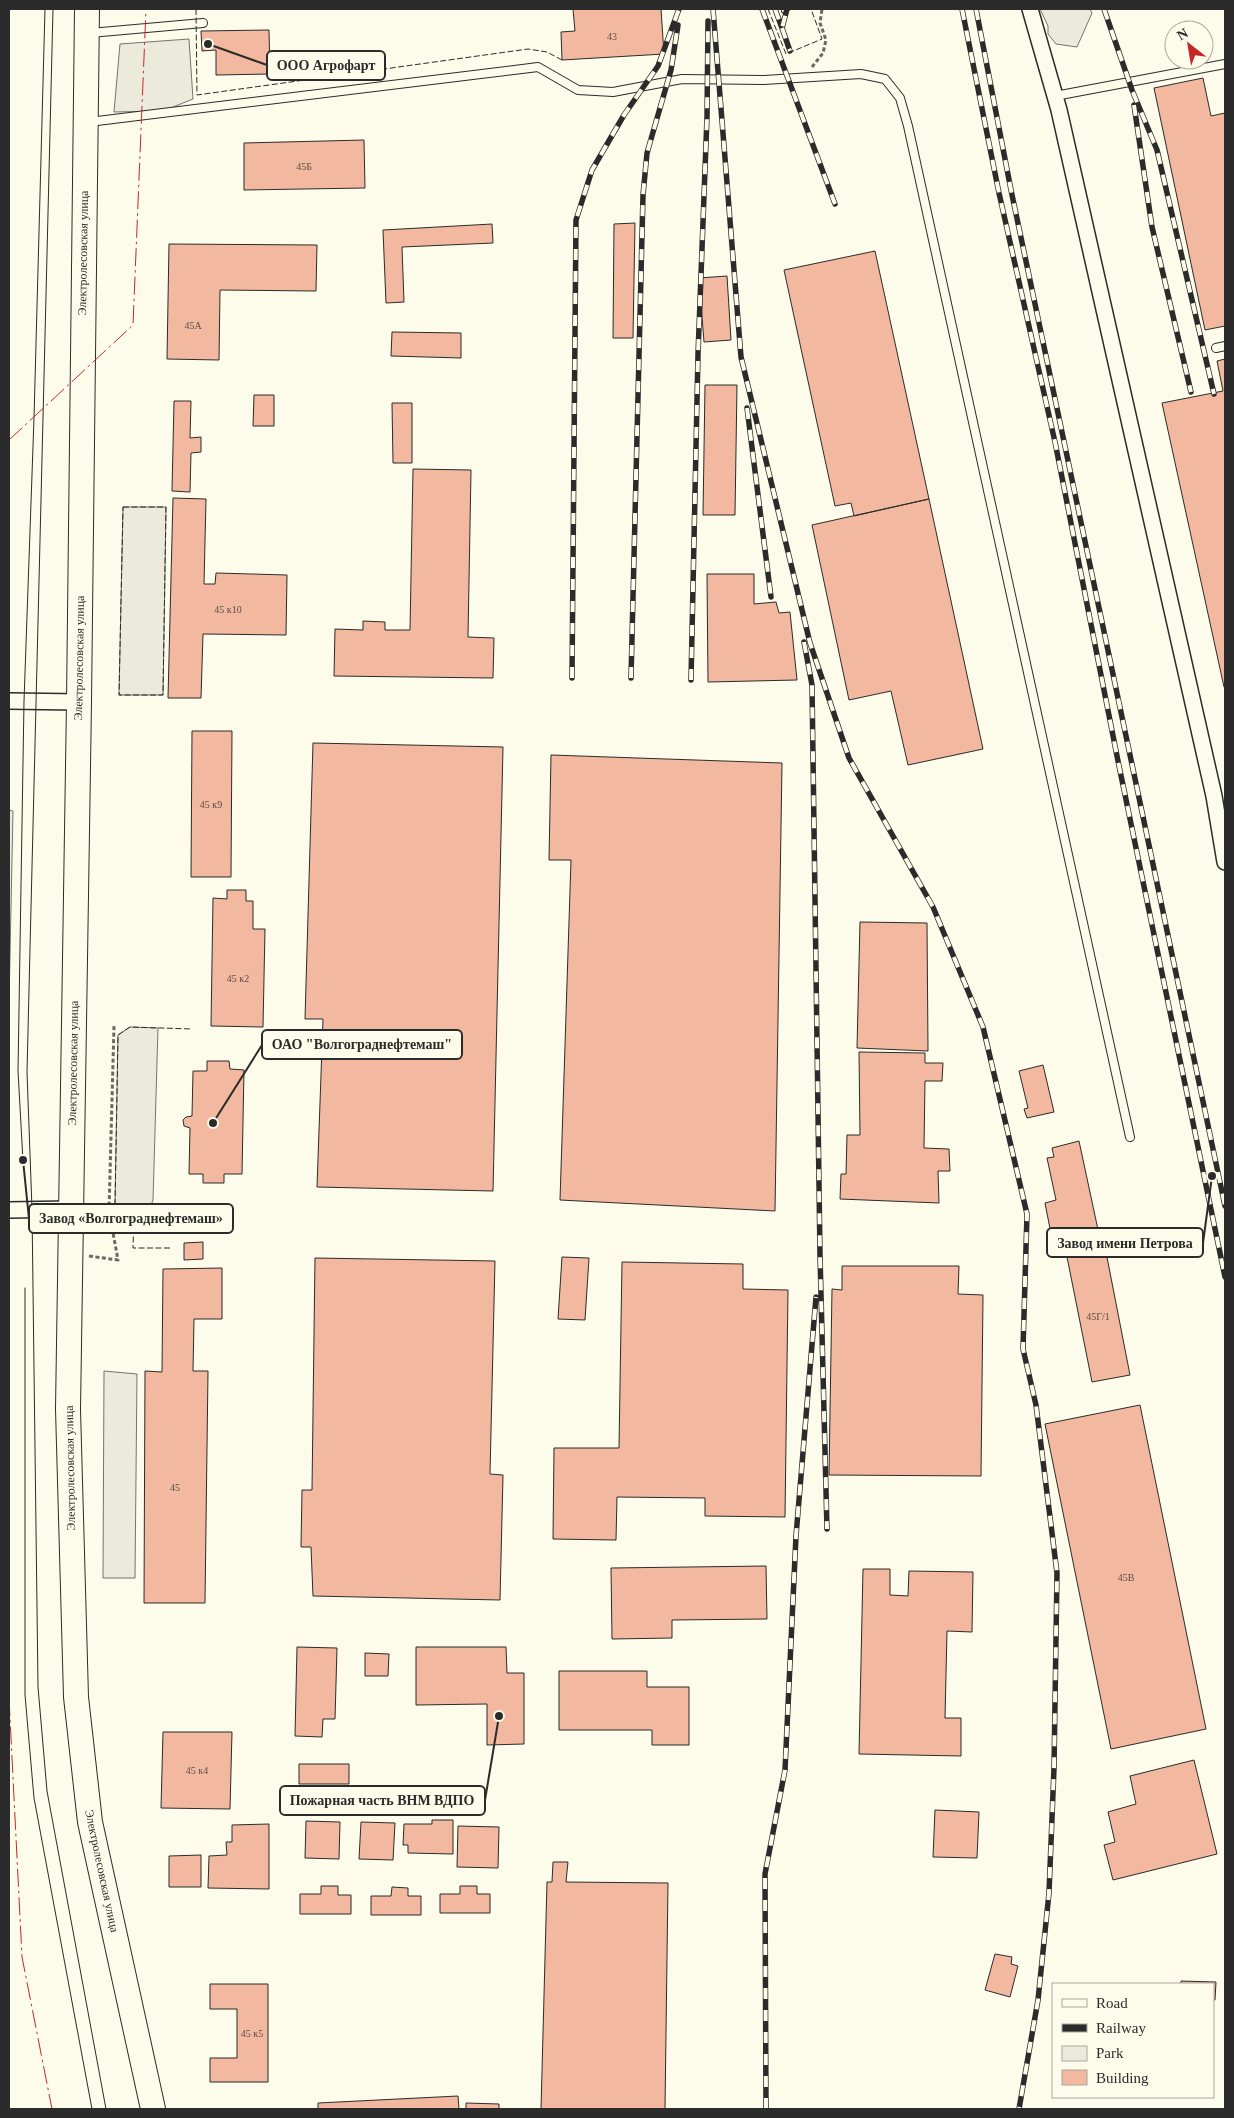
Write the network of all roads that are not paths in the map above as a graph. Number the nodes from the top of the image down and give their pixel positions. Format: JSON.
{"nodes":[{"id":1,"x":87,"y":9,"type":"edge"},
{"id":2,"x":1030,"y":9,"type":"edge"},
{"id":3,"x":203,"y":23,"type":"dead end"},
{"id":4,"x":86,"y":34,"type":"junction"},
{"id":5,"x":1225,"y":64,"type":"edge"},
{"id":6,"x":1055,"y":96,"type":"junction"},
{"id":7,"x":85,"y":123,"type":"junction"},
{"id":8,"x":1225,"y":346,"type":"edge"},
{"id":9,"x":1216,"y":348,"type":"dead end"},
{"id":10,"x":9,"y":701,"type":"edge"},
{"id":11,"x":79,"y":702,"type":"junction"},
{"id":12,"x":1219,"y":796,"type":"edge"},
{"id":13,"x":1225,"y":862,"type":"edge"},
{"id":14,"x":1130,"y":1137,"type":"dead end"},
{"id":15,"x":71,"y":1209,"type":"junction"},
{"id":16,"x":9,"y":1210,"type":"edge"},
{"id":17,"x":153,"y":2109,"type":"edge"}],
"edges":[{"from":1,"to":4,"type":"main road","name":"Электролесовская улица"},
{"from":2,"to":6,"type":"street"},
{"from":3,"to":4,"type":"lane"},
{"from":4,"to":7,"type":"main road","name":"Электролесовская улица"},
{"from":5,"to":6,"type":"lane"},
{"from":6,"to":12,"type":"street"},
{"from":7,"to":11,"type":"main road","name":"Электролесовская улица"},
{"from":7,"to":14,"type":"lane"},
{"from":8,"to":9,"type":"lane"},
{"from":10,"to":11,"type":"street"},
{"from":11,"to":15,"type":"main road","name":"Электролесовская улица"},
{"from":12,"to":13,"type":"street"},
{"from":15,"to":16,"type":"street"},
{"from":15,"to":17,"type":"main road","name":"Электролесовская улица"}]}
